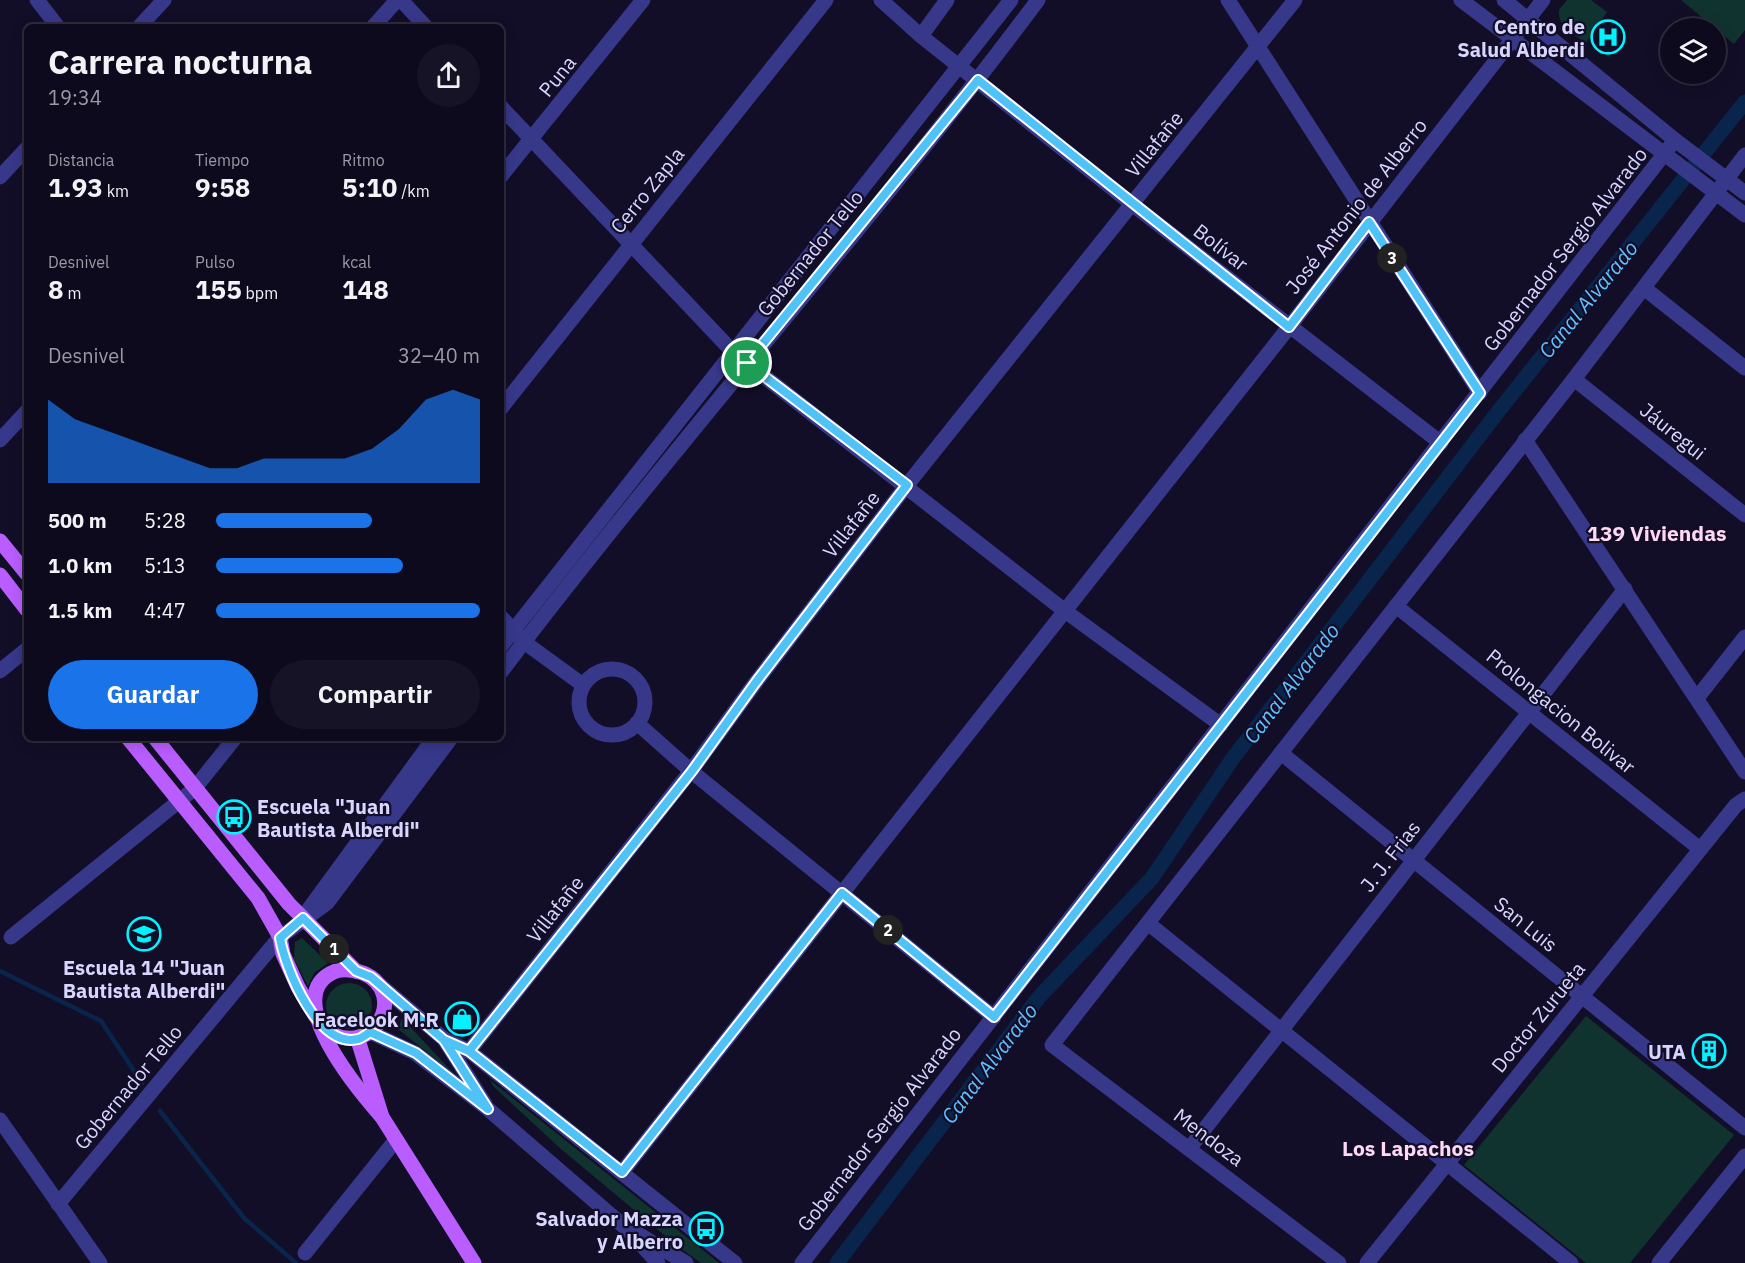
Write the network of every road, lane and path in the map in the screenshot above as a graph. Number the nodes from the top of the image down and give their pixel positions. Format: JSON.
{"nodes":[{"id":1,"x":37,"y":0,"type":"edge"},
{"id":2,"x":164,"y":0,"type":"edge"},
{"id":3,"x":399,"y":0,"type":"edge"},
{"id":4,"x":643,"y":0,"type":"edge"},
{"id":5,"x":826,"y":0,"type":"edge"},
{"id":6,"x":881,"y":0,"type":"edge"},
{"id":7,"x":947,"y":0,"type":"edge"},
{"id":8,"x":1011,"y":0,"type":"edge"},
{"id":9,"x":1038,"y":0,"type":"edge"},
{"id":10,"x":1228,"y":0,"type":"edge"},
{"id":11,"x":1295,"y":0,"type":"edge"},
{"id":12,"x":1461,"y":0,"type":"edge"},
{"id":13,"x":1504,"y":0,"type":"edge"},
{"id":14,"x":1543,"y":0,"type":"edge"},
{"id":15,"x":1528,"y":19,"type":"junction"},
{"id":16,"x":56,"y":24,"type":"edge"},
{"id":17,"x":142,"y":24,"type":"edge"},
{"id":18,"x":376,"y":24,"type":"edge"},
{"id":19,"x":423,"y":24,"type":"edge"},
{"id":20,"x":921,"y":36,"type":"junction"},
{"id":21,"x":1512,"y":40,"type":"junction"},
{"id":22,"x":1260,"y":46,"type":"junction"},
{"id":23,"x":960,"y":66,"type":"junction"},
{"id":24,"x":978,"y":80,"type":"junction"},
{"id":25,"x":504,"y":110,"type":"edge"},
{"id":26,"x":1675,"y":140,"type":"junction"},
{"id":27,"x":532,"y":141,"type":"junction"},
{"id":28,"x":24,"y":151,"type":"edge"},
{"id":29,"x":1665,"y":153,"type":"junction"},
{"id":30,"x":1745,"y":155,"type":"edge"},
{"id":31,"x":504,"y":173,"type":"edge"},
{"id":32,"x":0,"y":177,"type":"edge"},
{"id":33,"x":1726,"y":179,"type":"junction"},
{"id":34,"x":1716,"y":193,"type":"junction"},
{"id":35,"x":1745,"y":193,"type":"edge"},
{"id":36,"x":1132,"y":204,"type":"junction"},
{"id":37,"x":1745,"y":215,"type":"edge"},
{"id":38,"x":1369,"y":222,"type":"junction"},
{"id":39,"x":631,"y":244,"type":"junction"},
{"id":40,"x":1644,"y":288,"type":"junction"},
{"id":41,"x":1289,"y":327,"type":"junction"},
{"id":42,"x":734,"y":352,"type":"junction"},
{"id":43,"x":747,"y":363,"type":"junction"},
{"id":44,"x":1745,"y":368,"type":"edge"},
{"id":45,"x":1574,"y":379,"type":"junction"},
{"id":46,"x":1480,"y":393,"type":"junction"},
{"id":47,"x":504,"y":404,"type":"edge"},
{"id":48,"x":24,"y":414,"type":"edge"},
{"id":49,"x":0,"y":440,"type":"edge"},
{"id":50,"x":1525,"y":440,"type":"junction"},
{"id":51,"x":1440,"y":444,"type":"junction"},
{"id":52,"x":907,"y":485,"type":"junction"},
{"id":53,"x":1745,"y":515,"type":"edge"},
{"id":54,"x":0,"y":541,"type":"edge"},
{"id":55,"x":24,"y":570,"type":"edge"},
{"id":56,"x":0,"y":575,"type":"edge"},
{"id":57,"x":1625,"y":589,"type":"junction"},
{"id":58,"x":24,"y":606,"type":"edge"},
{"id":59,"x":1396,"y":606,"type":"junction"},
{"id":60,"x":1065,"y":611,"type":"junction"},
{"id":61,"x":504,"y":621,"type":"edge"},
{"id":62,"x":512,"y":632,"type":"junction"},
{"id":63,"x":1745,"y":638,"type":"edge"},
{"id":64,"x":504,"y":642,"type":"edge"},
{"id":65,"x":524,"y":642,"type":"junction"},
{"id":66,"x":24,"y":651,"type":"edge"},
{"id":67,"x":504,"y":668,"type":"edge"},
{"id":68,"x":0,"y":671,"type":"edge"},
{"id":69,"x":583,"y":685,"type":"junction"},
{"id":70,"x":1697,"y":698,"type":"junction"},
{"id":71,"x":1529,"y":712,"type":"junction"},
{"id":72,"x":637,"y":723,"type":"junction"},
{"id":73,"x":1221,"y":725,"type":"junction"},
{"id":74,"x":130,"y":741,"type":"edge"},
{"id":75,"x":157,"y":741,"type":"edge"},
{"id":76,"x":233,"y":741,"type":"edge"},
{"id":77,"x":432,"y":741,"type":"edge"},
{"id":78,"x":449,"y":741,"type":"edge"},
{"id":79,"x":1281,"y":753,"type":"junction"},
{"id":80,"x":692,"y":771,"type":"junction"},
{"id":81,"x":1745,"y":772,"type":"edge"},
{"id":82,"x":194,"y":789,"type":"junction"},
{"id":83,"x":1745,"y":800,"type":"edge"},
{"id":84,"x":179,"y":802,"type":"junction"},
{"id":85,"x":1701,"y":849,"type":"junction"},
{"id":86,"x":1414,"y":860,"type":"junction"},
{"id":87,"x":842,"y":893,"type":"junction"},
{"id":88,"x":303,"y":918,"type":"junction"},
{"id":89,"x":1149,"y":924,"type":"junction"},
{"id":90,"x":11,"y":937,"type":"dead end"},
{"id":91,"x":280,"y":938,"type":"junction"},
{"id":92,"x":356,"y":971,"type":"junction"},
{"id":93,"x":380,"y":985,"type":"junction"},
{"id":94,"x":1582,"y":996,"type":"junction"},
{"id":95,"x":994,"y":1017,"type":"junction"},
{"id":96,"x":318,"y":1021,"type":"junction"},
{"id":97,"x":1281,"y":1030,"type":"junction"},
{"id":98,"x":364,"y":1036,"type":"junction"},
{"id":99,"x":444,"y":1040,"type":"junction"},
{"id":100,"x":469,"y":1051,"type":"junction"},
{"id":101,"x":488,"y":1109,"type":"junction"},
{"id":102,"x":382,"y":1117,"type":"junction"},
{"id":103,"x":0,"y":1120,"type":"edge"},
{"id":104,"x":1745,"y":1128,"type":"edge"},
{"id":105,"x":395,"y":1141,"type":"junction"},
{"id":106,"x":1189,"y":1149,"type":"junction"},
{"id":107,"x":1745,"y":1156,"type":"edge"},
{"id":108,"x":1447,"y":1164,"type":"junction"},
{"id":109,"x":622,"y":1172,"type":"junction"},
{"id":110,"x":58,"y":1204,"type":"junction"},
{"id":111,"x":627,"y":1228,"type":"junction"},
{"id":112,"x":305,"y":1253,"type":"dead end"},
{"id":113,"x":100,"y":1263,"type":"edge"},
{"id":114,"x":474,"y":1263,"type":"edge"},
{"id":115,"x":658,"y":1263,"type":"edge"},
{"id":116,"x":686,"y":1263,"type":"edge"},
{"id":117,"x":735,"y":1263,"type":"edge"},
{"id":118,"x":802,"y":1263,"type":"edge"},
{"id":119,"x":1339,"y":1263,"type":"edge"},
{"id":120,"x":1367,"y":1263,"type":"edge"},
{"id":121,"x":1571,"y":1263,"type":"edge"},
{"id":122,"x":1659,"y":1263,"type":"edge"}],
"edges":[{"from":1,"to":16,"type":"street"},
{"from":2,"to":17,"type":"street"},
{"from":3,"to":18,"type":"street"},
{"from":3,"to":19,"type":"street"},
{"from":4,"to":27,"type":"street","name":"Puna"},
{"from":5,"to":39,"type":"street","name":"Cerro Zapla"},
{"from":6,"to":20,"type":"street","name":"Bolívar"},
{"from":7,"to":20,"type":"street"},
{"from":8,"to":23,"type":"street","name":"Gobernador Tello"},
{"from":9,"to":24,"type":"street","name":"Gobernador Tello"},
{"from":10,"to":22,"type":"street"},
{"from":11,"to":22,"type":"street","name":"Villafañe"},
{"from":12,"to":21,"type":"street"},
{"from":13,"to":15,"type":"street"},
{"from":14,"to":15,"type":"street","name":"José Antonio de Alberro"},
{"from":15,"to":21,"type":"street","name":"José Antonio de Alberro"},
{"from":15,"to":26,"type":"street"},
{"from":20,"to":23,"type":"street","name":"Bolívar"},
{"from":21,"to":29,"type":"street"},
{"from":21,"to":38,"type":"street","name":"José Antonio de Alberro"},
{"from":22,"to":36,"type":"street","name":"Villafañe"},
{"from":22,"to":38,"type":"street"},
{"from":23,"to":24,"type":"street","name":"Bolívar"},
{"from":23,"to":42,"type":"street","name":"Gobernador Tello"},
{"from":24,"to":36,"type":"street","name":"Bolívar"},
{"from":24,"to":43,"type":"street","name":"Gobernador Tello"},
{"from":25,"to":27,"type":"street"},
{"from":26,"to":29,"type":"street","name":"Gobernador Sergio Alvarado"},
{"from":26,"to":33,"type":"street"},
{"from":27,"to":31,"type":"street","name":"Puna"},
{"from":27,"to":39,"type":"street"},
{"from":28,"to":32,"type":"street"},
{"from":29,"to":34,"type":"street"},
{"from":29,"to":46,"type":"street","name":"Gobernador Sergio Alvarado"},
{"from":30,"to":33,"type":"street"},
{"from":33,"to":34,"type":"street"},
{"from":33,"to":35,"type":"street"},
{"from":34,"to":37,"type":"street"},
{"from":34,"to":40,"type":"street"},
{"from":36,"to":41,"type":"street","name":"Bolívar"},
{"from":36,"to":52,"type":"street","name":"Villafañe"},
{"from":38,"to":41,"type":"street","name":"José Antonio de Alberro"},
{"from":38,"to":46,"type":"street"},
{"from":39,"to":42,"type":"street"},
{"from":39,"to":47,"type":"street","name":"Cerro Zapla"},
{"from":40,"to":44,"type":"street"},
{"from":40,"to":45,"type":"street"},
{"from":41,"to":51,"type":"street","name":"Bolívar"},
{"from":41,"to":60,"type":"street","name":"José Antonio de Alberro"},
{"from":42,"to":43,"type":"street"},
{"from":42,"to":62,"type":"street","name":"Gobernador Tello"},
{"from":43,"to":52,"type":"street"},
{"from":43,"to":65,"type":"street","name":"Gobernador Tello"},
{"from":45,"to":50,"type":"street"},
{"from":45,"to":53,"type":"street","name":"Jáuregui"},
{"from":46,"to":51,"type":"street","name":"Gobernador Sergio Alvarado"},
{"from":48,"to":49,"type":"street"},
{"from":50,"to":57,"type":"street"},
{"from":50,"to":59,"type":"street"},
{"from":51,"to":73,"type":"street","name":"Gobernador Sergio Alvarado"},
{"from":52,"to":60,"type":"street"},
{"from":52,"to":80,"type":"street","name":"Villafañe"},
{"from":54,"to":55,"type":"main road"},
{"from":56,"to":58,"type":"main road"},
{"from":57,"to":70,"type":"street"},
{"from":57,"to":71,"type":"street","name":"J. J. Frias"},
{"from":59,"to":71,"type":"street","name":"Prolongacion Bolivar"},
{"from":59,"to":79,"type":"street"},
{"from":60,"to":73,"type":"street"},
{"from":60,"to":87,"type":"street","name":"José Antonio de Alberro"},
{"from":61,"to":62,"type":"street"},
{"from":62,"to":64,"type":"street","name":"Gobernador Tello"},
{"from":62,"to":65,"type":"street"},
{"from":63,"to":70,"type":"street"},
{"from":65,"to":67,"type":"street","name":"Gobernador Tello"},
{"from":65,"to":69,"type":"street"},
{"from":66,"to":68,"type":"street"},
{"from":69,"to":72,"type":"street"},
{"from":69,"to":72,"type":"street"},
{"from":70,"to":81,"type":"street"},
{"from":71,"to":85,"type":"street","name":"Prolongacion Bolivar"},
{"from":71,"to":86,"type":"street","name":"J. J. Frias"},
{"from":72,"to":80,"type":"street"},
{"from":73,"to":95,"type":"street","name":"Gobernador Sergio Alvarado"},
{"from":74,"to":84,"type":"main road"},
{"from":75,"to":82,"type":"main road"},
{"from":76,"to":82,"type":"street"},
{"from":77,"to":88,"type":"street","name":"Gobernador Tello"},
{"from":78,"to":88,"type":"street","name":"Gobernador Tello"},
{"from":79,"to":86,"type":"street","name":"San Luis"},
{"from":79,"to":89,"type":"street"},
{"from":80,"to":87,"type":"street"},
{"from":80,"to":100,"type":"street","name":"Villafañe"},
{"from":82,"to":84,"type":"street"},
{"from":82,"to":88,"type":"main road"},
{"from":83,"to":85,"type":"street","name":"Doctor Zurueta"},
{"from":84,"to":90,"type":"street"},
{"from":84,"to":91,"type":"main road"},
{"from":85,"to":94,"type":"street","name":"Doctor Zurueta"},
{"from":86,"to":94,"type":"street","name":"San Luis"},
{"from":86,"to":97,"type":"street","name":"J. J. Frias"},
{"from":87,"to":95,"type":"street"},
{"from":87,"to":109,"type":"street","name":"José Antonio de Alberro"},
{"from":88,"to":91,"type":"street","name":"Gobernador Tello"},
{"from":88,"to":92,"type":"main road"},
{"from":89,"to":97,"type":"street"},
{"from":89,"to":106,"type":"street","name":"Mendoza"},
{"from":91,"to":96,"type":"main road"},
{"from":91,"to":110,"type":"street","name":"Gobernador Tello"},
{"from":92,"to":93,"type":"main road"},
{"from":92,"to":96,"type":"main road"},
{"from":93,"to":98,"type":"main road"},
{"from":93,"to":99,"type":"street"},
{"from":94,"to":104,"type":"street","name":"San Luis"},
{"from":94,"to":108,"type":"street","name":"Doctor Zurueta"},
{"from":95,"to":118,"type":"street","name":"Gobernador Sergio Alvarado"},
{"from":96,"to":98,"type":"main road"},
{"from":96,"to":102,"type":"main road"},
{"from":97,"to":106,"type":"street","name":"J. J. Frias"},
{"from":97,"to":108,"type":"street"},
{"from":98,"to":101,"type":"street"},
{"from":98,"to":102,"type":"main road"},
{"from":99,"to":100,"type":"street"},
{"from":99,"to":101,"type":"street"},
{"from":100,"to":109,"type":"street"},
{"from":101,"to":111,"type":"street"},
{"from":102,"to":105,"type":"main road"},
{"from":103,"to":110,"type":"street"},
{"from":105,"to":112,"type":"street"},
{"from":105,"to":114,"type":"main road"},
{"from":106,"to":119,"type":"street","name":"Mendoza"},
{"from":107,"to":122,"type":"street"},
{"from":108,"to":120,"type":"street","name":"Doctor Zurueta"},
{"from":108,"to":121,"type":"street"},
{"from":109,"to":117,"type":"street"},
{"from":110,"to":113,"type":"street"},
{"from":111,"to":115,"type":"street"},
{"from":111,"to":116,"type":"street"}]}
